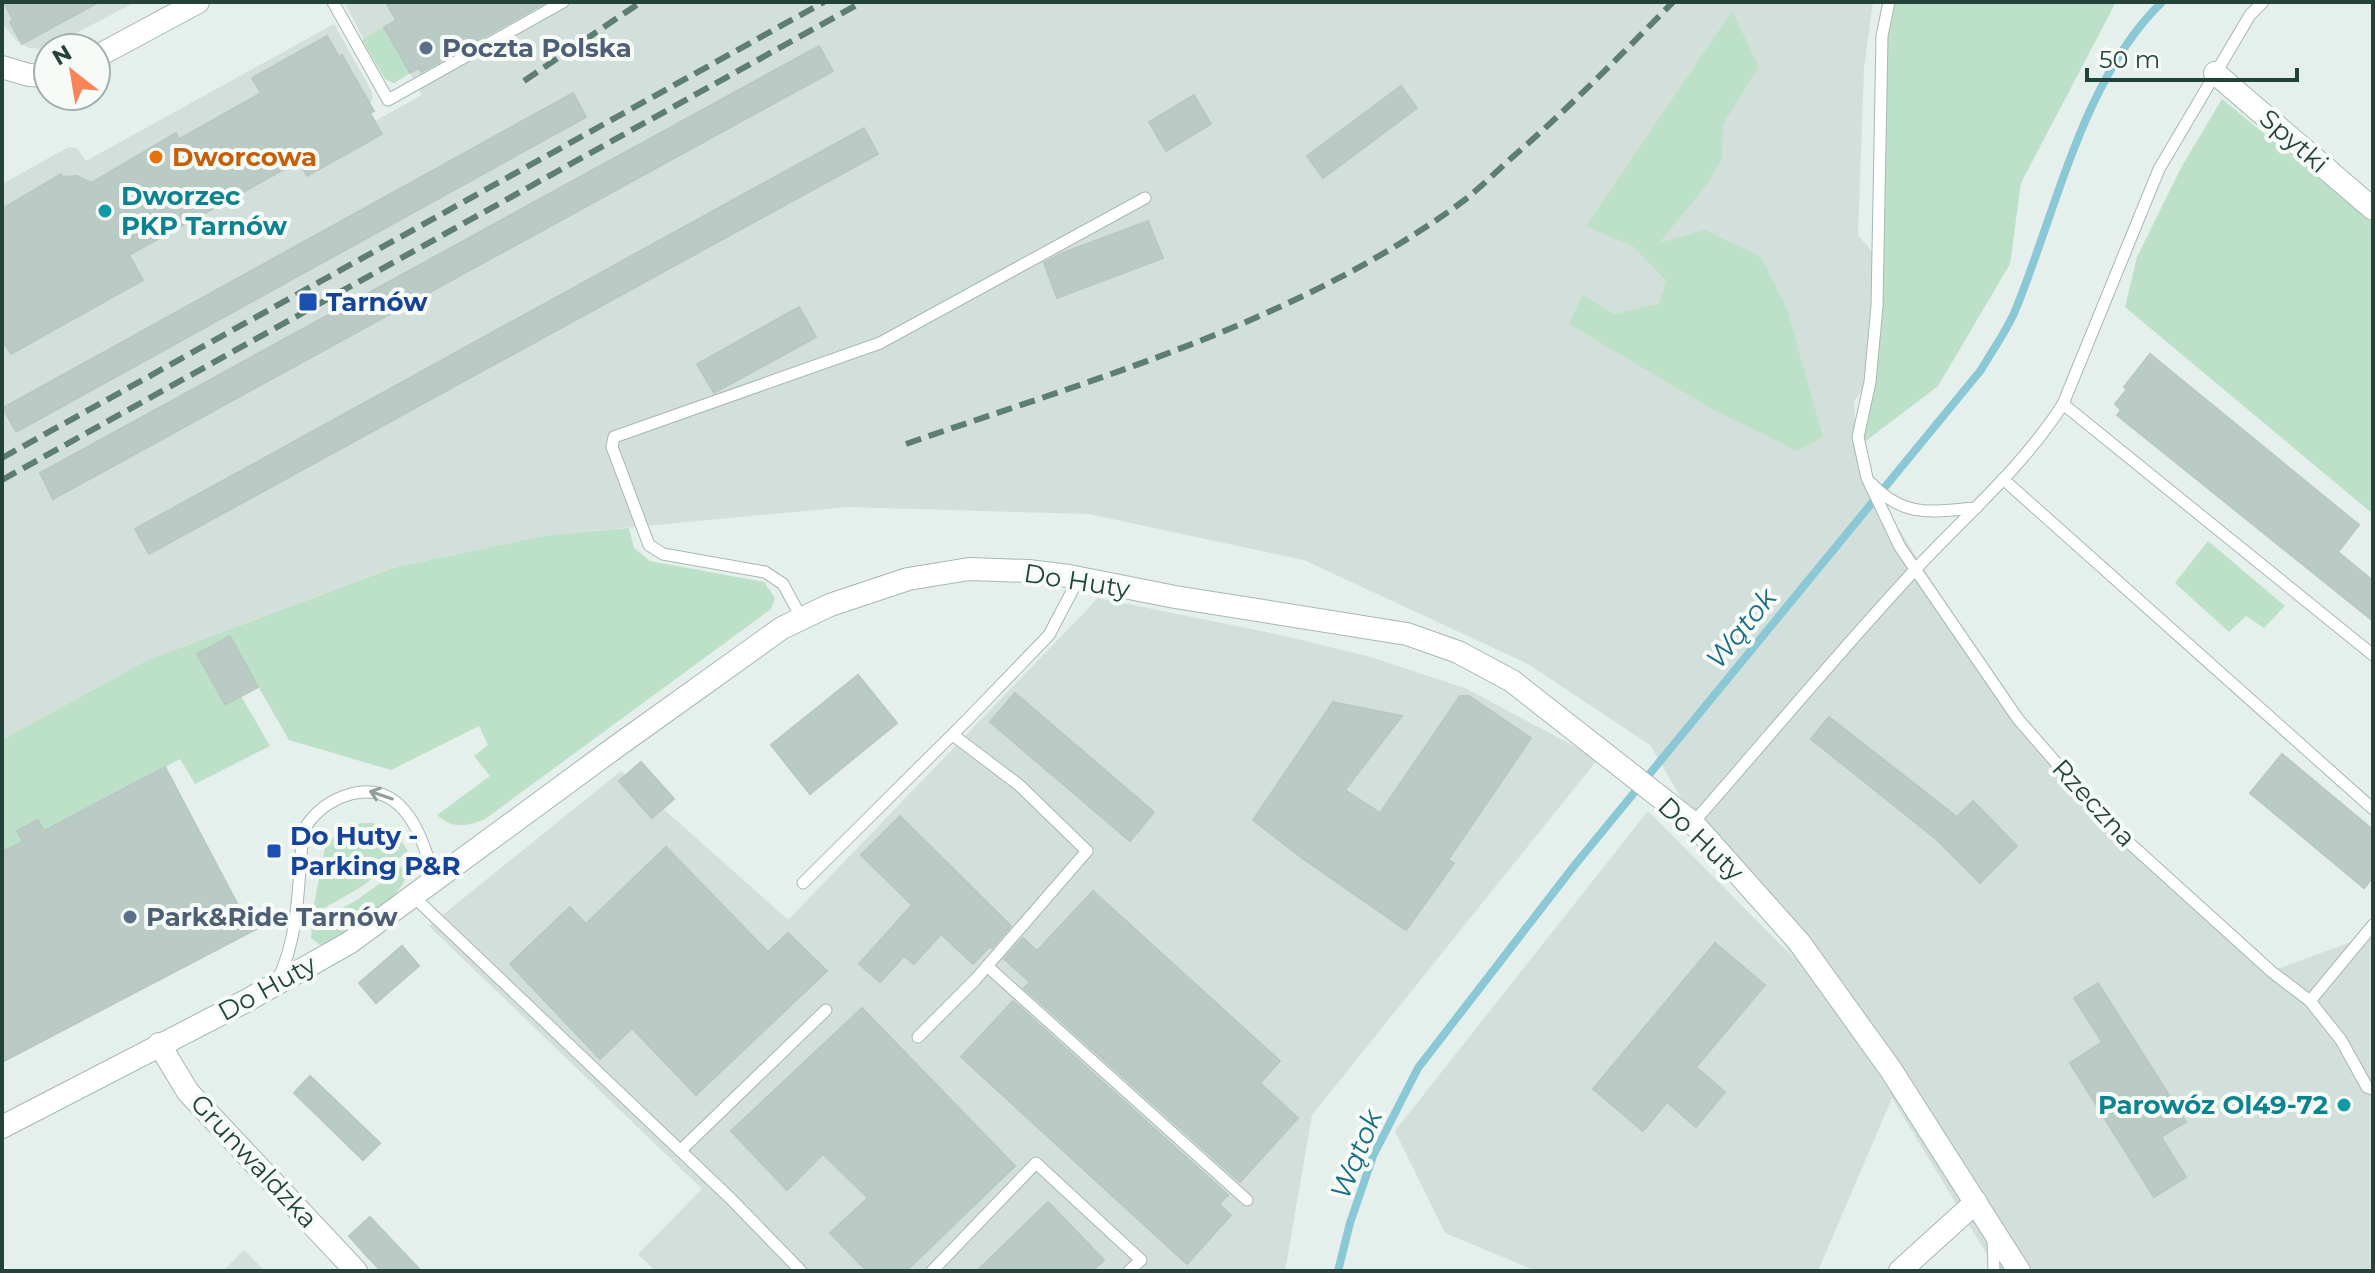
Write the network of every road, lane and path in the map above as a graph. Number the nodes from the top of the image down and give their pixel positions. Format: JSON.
{"nodes":[{"id":1,"x":198,"y":2,"type":"edge"},
{"id":2,"x":333,"y":2,"type":"edge"},
{"id":3,"x":563,"y":2,"type":"edge"},
{"id":4,"x":1889,"y":2,"type":"edge"},
{"id":5,"x":2263,"y":2,"type":"edge"},
{"id":6,"x":112,"y":48,"type":"edge"},
{"id":7,"x":2,"y":67,"type":"edge"},
{"id":8,"x":2215,"y":73,"type":"junction"},
{"id":9,"x":32,"y":75,"type":"edge"},
{"id":10,"x":1145,"y":198,"type":"dead end"},
{"id":11,"x":2373,"y":209,"type":"edge"},
{"id":12,"x":2063,"y":404,"type":"junction"},
{"id":13,"x":1867,"y":478,"type":"junction"},
{"id":14,"x":2003,"y":479,"type":"junction"},
{"id":15,"x":1976,"y":508,"type":"junction"},
{"id":16,"x":1915,"y":570,"type":"junction"},
{"id":17,"x":1079,"y":578,"type":"junction"},
{"id":18,"x":802,"y":619,"type":"junction"},
{"id":19,"x":2373,"y":655,"type":"edge"},
{"id":20,"x":953,"y":735,"type":"junction"},
{"id":21,"x":2373,"y":809,"type":"edge"},
{"id":22,"x":1693,"y":823,"type":"junction"},
{"id":23,"x":435,"y":881,"type":"junction"},
{"id":24,"x":803,"y":883,"type":"dead end"},
{"id":25,"x":414,"y":897,"type":"junction"},
{"id":26,"x":2373,"y":925,"type":"edge"},
{"id":27,"x":987,"y":966,"type":"junction"},
{"id":28,"x":275,"y":984,"type":"junction"},
{"id":29,"x":2310,"y":1001,"type":"junction"},
{"id":30,"x":826,"y":1010,"type":"dead end"},
{"id":31,"x":918,"y":1037,"type":"dead end"},
{"id":32,"x":159,"y":1044,"type":"junction"},
{"id":33,"x":2373,"y":1089,"type":"edge"},
{"id":34,"x":2,"y":1127,"type":"edge"},
{"id":35,"x":680,"y":1151,"type":"junction"},
{"id":36,"x":1247,"y":1200,"type":"dead end"},
{"id":37,"x":1976,"y":1202,"type":"junction"},
{"id":38,"x":1993,"y":1230,"type":"junction"},
{"id":39,"x":356,"y":1271,"type":"edge"},
{"id":40,"x":801,"y":1271,"type":"edge"},
{"id":41,"x":932,"y":1271,"type":"edge"},
{"id":42,"x":1129,"y":1271,"type":"edge"},
{"id":43,"x":1900,"y":1271,"type":"edge"},
{"id":44,"x":1994,"y":1271,"type":"edge"},
{"id":45,"x":2019,"y":1271,"type":"edge"}],
"edges":[{"from":1,"to":6,"type":"street"},
{"from":2,"to":3,"type":"lane"},
{"from":4,"to":13,"type":"lane","name":"Rzeczna"},
{"from":5,"to":8,"type":"lane"},
{"from":7,"to":9,"type":"street"},
{"from":8,"to":11,"type":"street","name":"Spytki"},
{"from":8,"to":12,"type":"lane"},
{"from":10,"to":18,"type":"lane"},
{"from":12,"to":14,"type":"lane"},
{"from":12,"to":19,"type":"lane"},
{"from":13,"to":15,"type":"lane"},
{"from":13,"to":16,"type":"lane","name":"Rzeczna"},
{"from":14,"to":15,"type":"lane"},
{"from":14,"to":21,"type":"lane"},
{"from":15,"to":16,"type":"lane"},
{"from":16,"to":22,"type":"lane"},
{"from":16,"to":29,"type":"lane","name":"Rzeczna"},
{"from":17,"to":18,"type":"street","name":"Do Huty"},
{"from":17,"to":20,"type":"lane"},
{"from":17,"to":22,"type":"street","name":"Do Huty"},
{"from":18,"to":23,"type":"street","name":"Do Huty"},
{"from":20,"to":24,"type":"lane"},
{"from":20,"to":27,"type":"lane"},
{"from":22,"to":37,"type":"street","name":"Do Huty"},
{"from":23,"to":25,"type":"street","name":"Do Huty"},
{"from":23,"to":28,"type":"lane","one_way":true},
{"from":25,"to":28,"type":"street","name":"Do Huty"},
{"from":25,"to":35,"type":"lane"},
{"from":26,"to":29,"type":"lane"},
{"from":27,"to":31,"type":"lane"},
{"from":27,"to":36,"type":"lane"},
{"from":28,"to":32,"type":"street","name":"Do Huty"},
{"from":29,"to":33,"type":"lane","name":"Rzeczna"},
{"from":30,"to":35,"type":"lane"},
{"from":32,"to":34,"type":"street","name":"Do Huty"},
{"from":32,"to":39,"type":"street","name":"Grunwaldzka"},
{"from":35,"to":40,"type":"lane"},
{"from":37,"to":38,"type":"street","name":"Do Huty"},
{"from":37,"to":43,"type":"street"},
{"from":38,"to":44,"type":"lane"},
{"from":38,"to":45,"type":"street","name":"Do Huty"},
{"from":41,"to":42,"type":"lane"}]}
